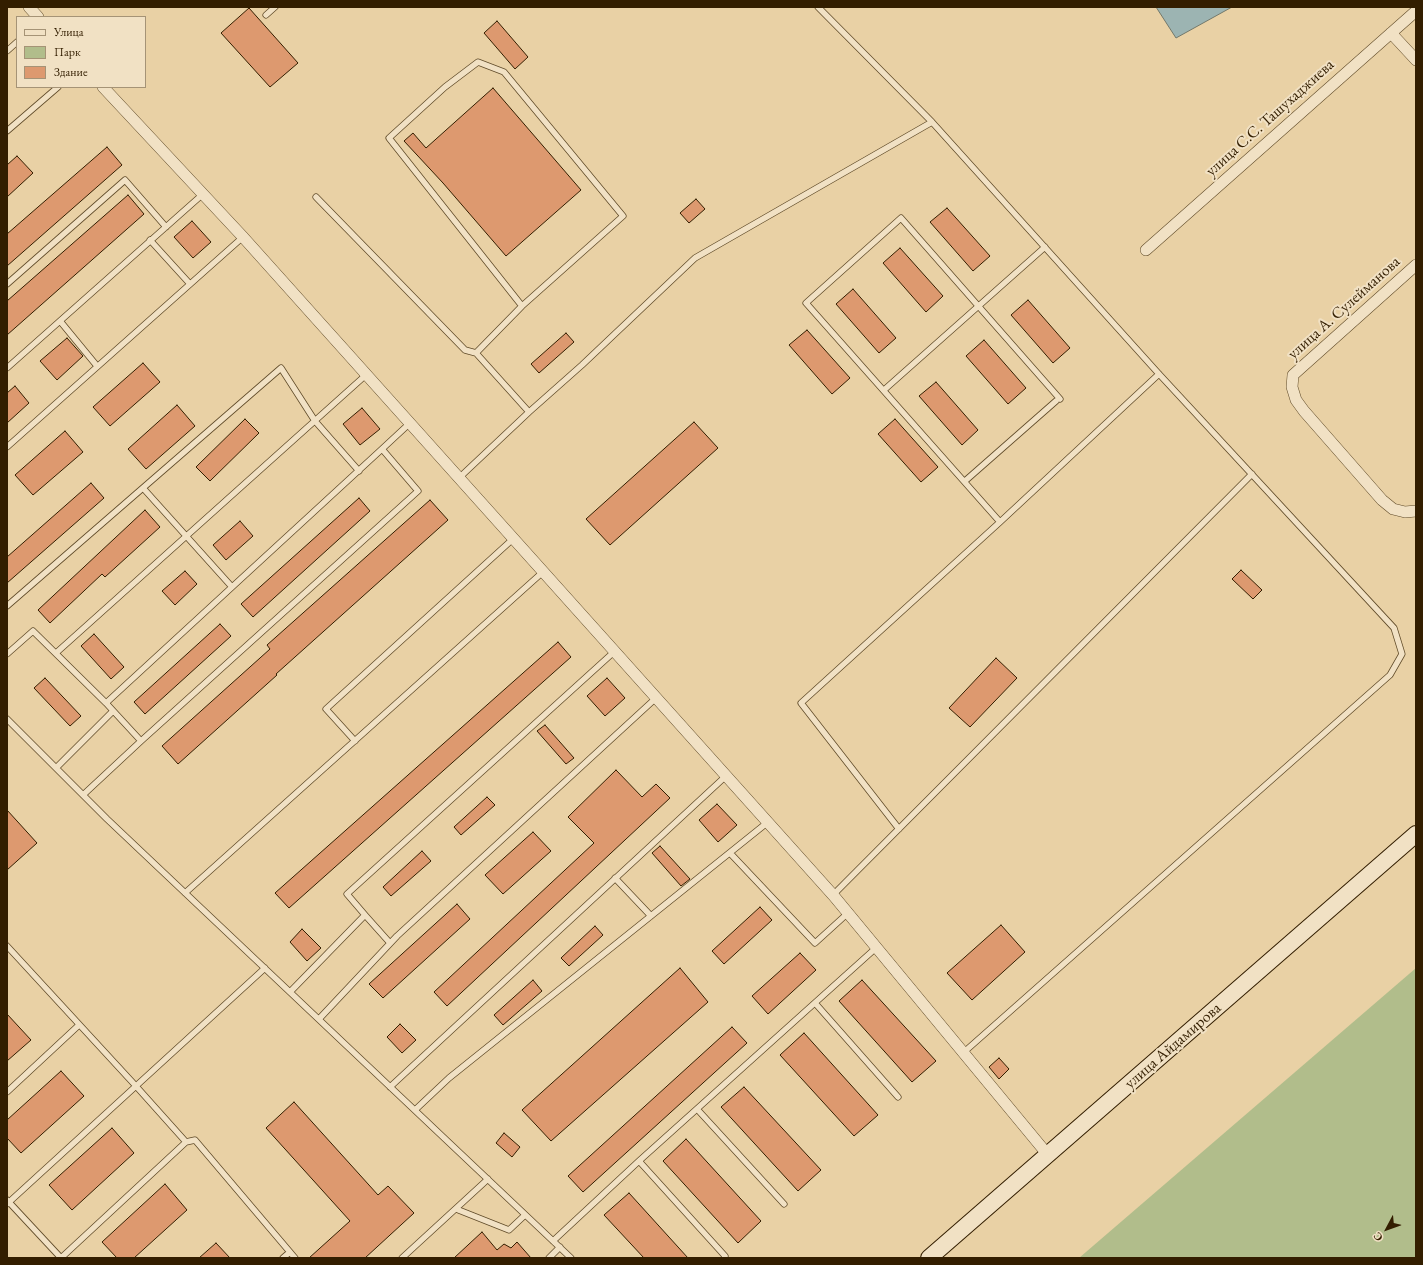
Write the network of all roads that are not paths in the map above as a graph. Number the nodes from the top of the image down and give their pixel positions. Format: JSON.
{"nodes":[{"id":1,"x":29,"y":7,"type":"edge"},
{"id":2,"x":275,"y":7,"type":"edge"},
{"id":3,"x":818,"y":7,"type":"edge"},
{"id":4,"x":1416,"y":11,"type":"edge"},
{"id":5,"x":266,"y":15,"type":"dead end"},
{"id":6,"x":37,"y":16,"type":"edge"},
{"id":7,"x":1391,"y":33,"type":"junction"},
{"id":8,"x":16,"y":43,"type":"edge"},
{"id":9,"x":7,"y":51,"type":"edge"},
{"id":10,"x":1416,"y":60,"type":"edge"},
{"id":11,"x":57,"y":88,"type":"edge"},
{"id":12,"x":105,"y":88,"type":"edge"},
{"id":13,"x":932,"y":122,"type":"junction"},
{"id":14,"x":7,"y":130,"type":"edge"},
{"id":15,"x":203,"y":194,"type":"junction"},
{"id":16,"x":316,"y":197,"type":"dead end"},
{"id":17,"x":166,"y":227,"type":"junction"},
{"id":18,"x":243,"y":237,"type":"junction"},
{"id":19,"x":150,"y":240,"type":"junction"},
{"id":20,"x":1045,"y":247,"type":"junction"},
{"id":21,"x":1146,"y":250,"type":"dead end"},
{"id":22,"x":1416,"y":265,"type":"edge"},
{"id":23,"x":7,"y":284,"type":"edge"},
{"id":24,"x":190,"y":284,"type":"junction"},
{"id":25,"x":522,"y":306,"type":"junction"},
{"id":26,"x":978,"y":306,"type":"junction"},
{"id":27,"x":60,"y":321,"type":"junction"},
{"id":28,"x":476,"y":353,"type":"junction"},
{"id":29,"x":98,"y":366,"type":"junction"},
{"id":30,"x":7,"y":368,"type":"edge"},
{"id":31,"x":367,"y":374,"type":"junction"},
{"id":32,"x":1159,"y":374,"type":"junction"},
{"id":33,"x":884,"y":390,"type":"junction"},
{"id":34,"x":530,"y":412,"type":"junction"},
{"id":35,"x":315,"y":421,"type":"junction"},
{"id":36,"x":410,"y":423,"type":"junction"},
{"id":37,"x":7,"y":447,"type":"edge"},
{"id":38,"x":382,"y":449,"type":"junction"},
{"id":39,"x":359,"y":471,"type":"junction"},
{"id":40,"x":1252,"y":474,"type":"junction"},
{"id":41,"x":460,"y":478,"type":"junction"},
{"id":42,"x":965,"y":481,"type":"junction"},
{"id":43,"x":143,"y":488,"type":"junction"},
{"id":44,"x":1416,"y":511,"type":"edge"},
{"id":45,"x":1000,"y":522,"type":"junction"},
{"id":46,"x":187,"y":536,"type":"junction"},
{"id":47,"x":514,"y":538,"type":"junction"},
{"id":48,"x":544,"y":571,"type":"junction"},
{"id":49,"x":232,"y":587,"type":"junction"},
{"id":50,"x":7,"y":606,"type":"edge"},
{"id":51,"x":615,"y":651,"type":"junction"},
{"id":52,"x":56,"y":653,"type":"junction"},
{"id":53,"x":7,"y":654,"type":"edge"},
{"id":54,"x":657,"y":697,"type":"junction"},
{"id":55,"x":106,"y":703,"type":"junction"},
{"id":56,"x":112,"y":710,"type":"junction"},
{"id":57,"x":7,"y":719,"type":"edge"},
{"id":58,"x":141,"y":740,"type":"junction"},
{"id":59,"x":355,"y":741,"type":"junction"},
{"id":60,"x":56,"y":768,"type":"junction"},
{"id":61,"x":727,"y":775,"type":"junction"},
{"id":62,"x":83,"y":795,"type":"junction"},
{"id":63,"x":768,"y":822,"type":"junction"},
{"id":64,"x":899,"y":829,"type":"junction"},
{"id":65,"x":1416,"y":834,"type":"edge"},
{"id":66,"x":730,"y":853,"type":"junction"},
{"id":67,"x":615,"y":878,"type":"junction"},
{"id":68,"x":185,"y":893,"type":"junction"},
{"id":69,"x":833,"y":895,"type":"junction"},
{"id":70,"x":848,"y":913,"type":"junction"},
{"id":71,"x":365,"y":915,"type":"junction"},
{"id":72,"x":651,"y":916,"type":"junction"},
{"id":73,"x":390,"y":943,"type":"junction"},
{"id":74,"x":7,"y":946,"type":"edge"},
{"id":75,"x":877,"y":947,"type":"junction"},
{"id":76,"x":265,"y":968,"type":"junction"},
{"id":77,"x":290,"y":992,"type":"junction"},
{"id":78,"x":815,"y":1003,"type":"junction"},
{"id":79,"x":319,"y":1019,"type":"junction"},
{"id":80,"x":79,"y":1025,"type":"junction"},
{"id":81,"x":963,"y":1053,"type":"junction"},
{"id":82,"x":135,"y":1085,"type":"junction"},
{"id":83,"x":390,"y":1087,"type":"junction"},
{"id":84,"x":7,"y":1092,"type":"edge"},
{"id":85,"x":898,"y":1097,"type":"dead end"},
{"id":86,"x":697,"y":1109,"type":"junction"},
{"id":87,"x":415,"y":1110,"type":"junction"},
{"id":88,"x":186,"y":1142,"type":"junction"},
{"id":89,"x":1048,"y":1156,"type":"junction"},
{"id":90,"x":639,"y":1161,"type":"junction"},
{"id":91,"x":488,"y":1179,"type":"junction"},
{"id":92,"x":8,"y":1202,"type":"edge"},
{"id":93,"x":784,"y":1204,"type":"dead end"},
{"id":94,"x":456,"y":1208,"type":"junction"},
{"id":95,"x":525,"y":1215,"type":"junction"},
{"id":96,"x":553,"y":1241,"type":"junction"},
{"id":97,"x":560,"y":1247,"type":"junction"},
{"id":98,"x":290,"y":1252,"type":"junction"},
{"id":99,"x":725,"y":1256,"type":"dead end"},
{"id":100,"x":61,"y":1258,"type":"edge"},
{"id":101,"x":283,"y":1258,"type":"edge"},
{"id":102,"x":295,"y":1258,"type":"edge"},
{"id":103,"x":402,"y":1258,"type":"edge"},
{"id":104,"x":548,"y":1258,"type":"edge"},
{"id":105,"x":571,"y":1258,"type":"edge"},
{"id":106,"x":930,"y":1258,"type":"edge"}],
"edges":[{"from":1,"to":6,"type":"street"},
{"from":2,"to":5,"type":"lane"},
{"from":3,"to":13,"type":"lane"},
{"from":4,"to":7,"type":"street","name":"улица С.С. Ташухаджиева"},
{"from":7,"to":10,"type":"street"},
{"from":7,"to":21,"type":"street","name":"улица С.С. Ташухаджиева"},
{"from":8,"to":9,"type":"lane"},
{"from":11,"to":14,"type":"lane"},
{"from":12,"to":15,"type":"street"},
{"from":13,"to":20,"type":"lane"},
{"from":13,"to":34,"type":"lane"},
{"from":15,"to":17,"type":"lane"},
{"from":15,"to":18,"type":"street"},
{"from":16,"to":28,"type":"lane"},
{"from":17,"to":19,"type":"lane"},
{"from":17,"to":23,"type":"lane"},
{"from":18,"to":24,"type":"lane"},
{"from":18,"to":31,"type":"street"},
{"from":19,"to":24,"type":"lane"},
{"from":19,"to":27,"type":"lane"},
{"from":20,"to":26,"type":"lane"},
{"from":20,"to":32,"type":"lane"},
{"from":22,"to":44,"type":"street","name":"улица А. Сулейманова"},
{"from":24,"to":29,"type":"lane"},
{"from":25,"to":25,"type":"lane"},
{"from":25,"to":28,"type":"lane"},
{"from":26,"to":33,"type":"lane"},
{"from":26,"to":33,"type":"lane"},
{"from":26,"to":42,"type":"lane"},
{"from":27,"to":29,"type":"lane"},
{"from":27,"to":30,"type":"lane"},
{"from":28,"to":34,"type":"lane"},
{"from":29,"to":37,"type":"lane"},
{"from":31,"to":35,"type":"lane"},
{"from":31,"to":36,"type":"street"},
{"from":32,"to":40,"type":"lane"},
{"from":32,"to":45,"type":"lane"},
{"from":33,"to":42,"type":"lane"},
{"from":34,"to":41,"type":"lane"},
{"from":35,"to":39,"type":"lane"},
{"from":35,"to":43,"type":"lane"},
{"from":35,"to":46,"type":"lane"},
{"from":36,"to":38,"type":"lane"},
{"from":36,"to":41,"type":"street"},
{"from":38,"to":39,"type":"lane"},
{"from":38,"to":58,"type":"lane"},
{"from":39,"to":49,"type":"lane"},
{"from":40,"to":64,"type":"lane"},
{"from":40,"to":81,"type":"lane"},
{"from":41,"to":47,"type":"street"},
{"from":42,"to":45,"type":"lane"},
{"from":43,"to":46,"type":"lane"},
{"from":43,"to":50,"type":"lane"},
{"from":45,"to":64,"type":"lane"},
{"from":46,"to":49,"type":"lane"},
{"from":46,"to":52,"type":"lane"},
{"from":47,"to":48,"type":"street"},
{"from":47,"to":59,"type":"lane"},
{"from":48,"to":51,"type":"street"},
{"from":48,"to":59,"type":"lane"},
{"from":49,"to":55,"type":"lane"},
{"from":51,"to":54,"type":"street"},
{"from":51,"to":71,"type":"lane"},
{"from":52,"to":53,"type":"lane"},
{"from":52,"to":55,"type":"lane"},
{"from":54,"to":61,"type":"street"},
{"from":54,"to":73,"type":"lane"},
{"from":55,"to":56,"type":"lane"},
{"from":56,"to":58,"type":"lane"},
{"from":56,"to":60,"type":"lane"},
{"from":57,"to":60,"type":"lane"},
{"from":58,"to":62,"type":"lane"},
{"from":59,"to":68,"type":"lane"},
{"from":60,"to":62,"type":"lane"},
{"from":61,"to":63,"type":"street"},
{"from":61,"to":67,"type":"lane"},
{"from":62,"to":68,"type":"lane"},
{"from":63,"to":66,"type":"lane"},
{"from":63,"to":69,"type":"street"},
{"from":64,"to":69,"type":"lane"},
{"from":65,"to":89,"type":"main road","name":"улица Айдамирова"},
{"from":66,"to":70,"type":"lane"},
{"from":66,"to":72,"type":"lane"},
{"from":67,"to":72,"type":"lane"},
{"from":67,"to":83,"type":"lane"},
{"from":68,"to":76,"type":"lane"},
{"from":69,"to":70,"type":"street"},
{"from":70,"to":75,"type":"street"},
{"from":71,"to":73,"type":"lane"},
{"from":71,"to":77,"type":"lane"},
{"from":72,"to":87,"type":"lane"},
{"from":73,"to":79,"type":"lane"},
{"from":74,"to":80,"type":"lane"},
{"from":75,"to":78,"type":"lane"},
{"from":75,"to":81,"type":"street"},
{"from":76,"to":77,"type":"lane"},
{"from":76,"to":82,"type":"lane"},
{"from":77,"to":79,"type":"lane"},
{"from":78,"to":85,"type":"lane"},
{"from":78,"to":86,"type":"lane"},
{"from":79,"to":83,"type":"lane"},
{"from":80,"to":82,"type":"lane"},
{"from":80,"to":84,"type":"lane"},
{"from":81,"to":89,"type":"street"},
{"from":82,"to":88,"type":"lane"},
{"from":82,"to":92,"type":"lane"},
{"from":83,"to":87,"type":"lane"},
{"from":86,"to":90,"type":"lane"},
{"from":86,"to":93,"type":"lane"},
{"from":87,"to":91,"type":"lane"},
{"from":88,"to":98,"type":"lane"},
{"from":88,"to":100,"type":"lane"},
{"from":89,"to":106,"type":"main road","name":"улица Айдамирова"},
{"from":90,"to":96,"type":"lane"},
{"from":90,"to":99,"type":"lane"},
{"from":91,"to":94,"type":"lane"},
{"from":91,"to":95,"type":"lane"},
{"from":92,"to":100,"type":"lane"},
{"from":94,"to":95,"type":"lane"},
{"from":94,"to":103,"type":"lane"},
{"from":95,"to":96,"type":"lane"},
{"from":96,"to":97,"type":"lane"},
{"from":97,"to":104,"type":"lane"},
{"from":97,"to":105,"type":"lane"},
{"from":98,"to":101,"type":"lane"},
{"from":98,"to":102,"type":"lane"}]}
